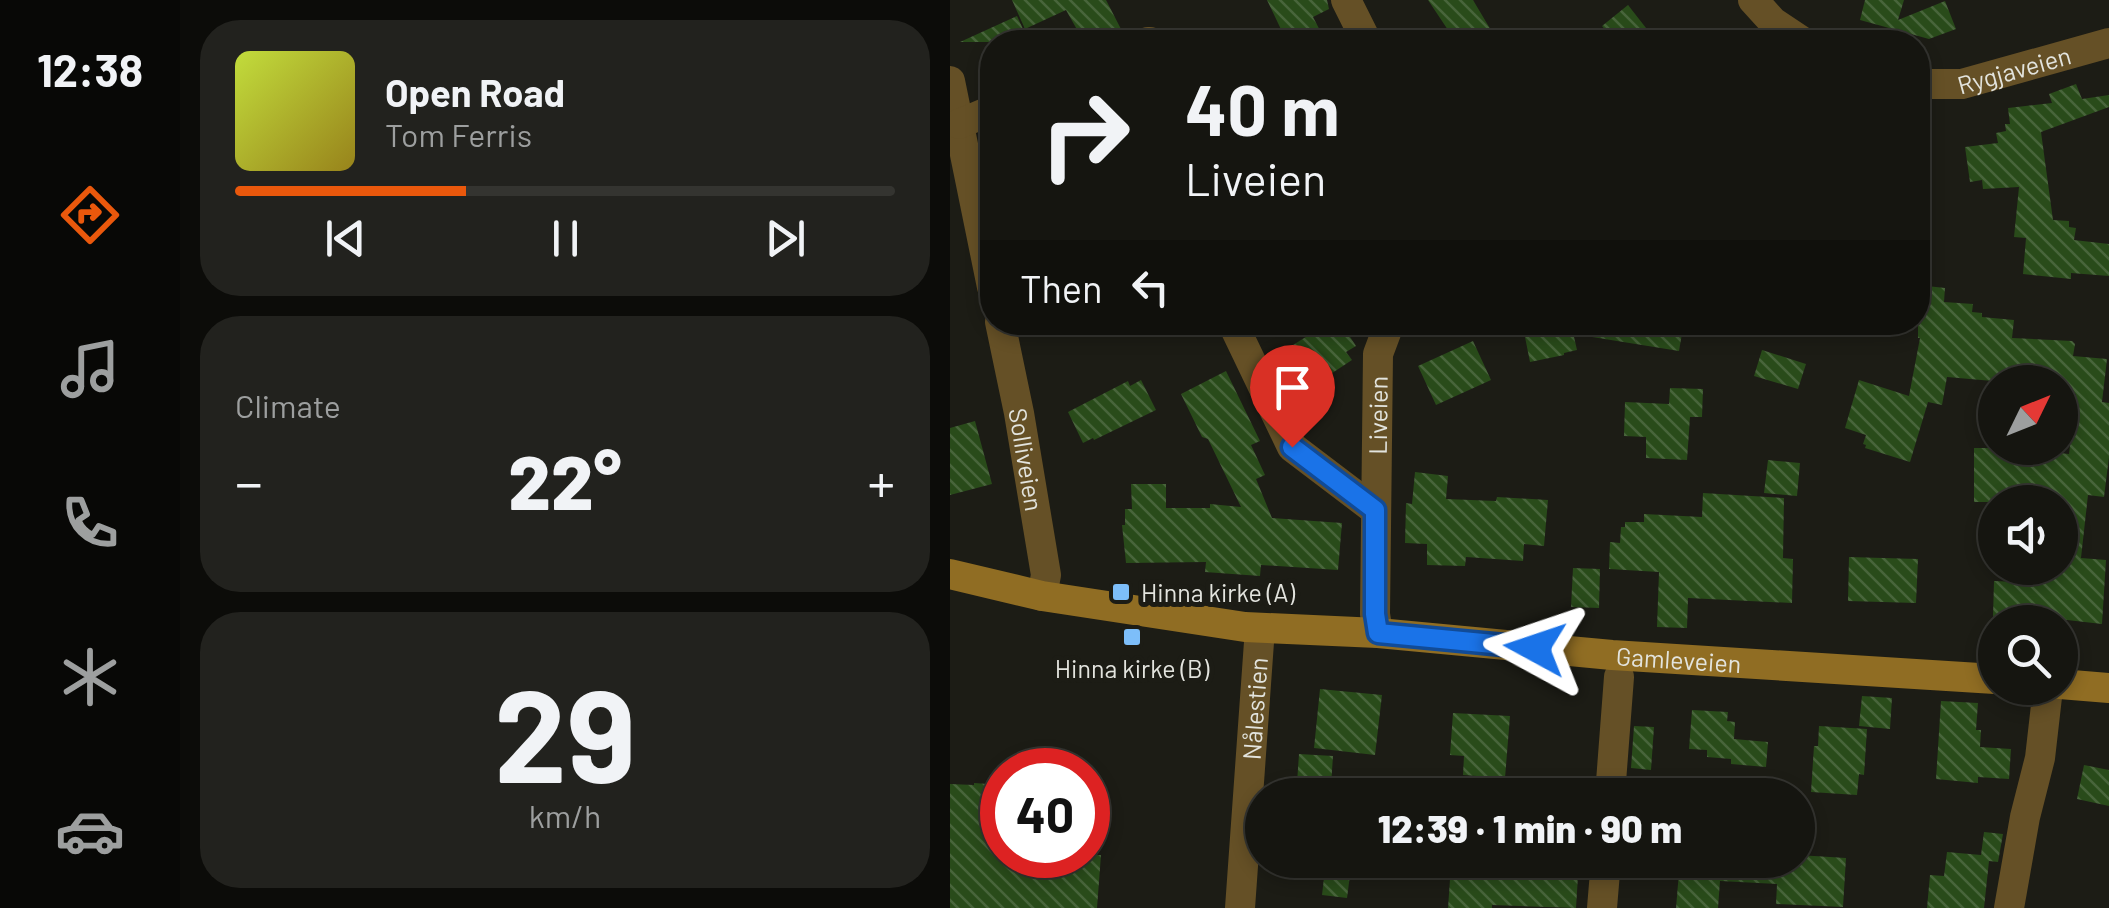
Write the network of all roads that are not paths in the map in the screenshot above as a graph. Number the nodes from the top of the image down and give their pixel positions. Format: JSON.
{"nodes":[{"id":1,"x":1346,"y":0,"type":"edge"},
{"id":2,"x":1753,"y":0,"type":"edge"},
{"id":3,"x":1361,"y":30,"type":"edge"},
{"id":4,"x":1785,"y":30,"type":"edge"},
{"id":5,"x":2109,"y":44,"type":"edge"},
{"id":6,"x":950,"y":81,"type":"edge"},
{"id":7,"x":1930,"y":84,"type":"edge"},
{"id":8,"x":980,"y":115,"type":"edge"},
{"id":9,"x":959,"y":124,"type":"junction"},
{"id":10,"x":980,"y":228,"type":"edge"},
{"id":11,"x":1003,"y":335,"type":"edge"},
{"id":12,"x":1238,"y":335,"type":"edge"},
{"id":13,"x":1385,"y":335,"type":"edge"},
{"id":14,"x":1375,"y":510,"type":"junction"},
{"id":15,"x":950,"y":574,"type":"edge"},
{"id":16,"x":1042,"y":596,"type":"junction"},
{"id":17,"x":1260,"y":628,"type":"junction"},
{"id":18,"x":1378,"y":633,"type":"junction"},
{"id":19,"x":1618,"y":676,"type":"dead end"},
{"id":20,"x":1978,"y":678,"type":"edge"},
{"id":21,"x":2078,"y":685,"type":"edge"},
{"id":22,"x":2109,"y":688,"type":"edge"},
{"id":23,"x":2046,"y":705,"type":"edge"},
{"id":24,"x":1611,"y":778,"type":"edge"},
{"id":25,"x":1604,"y":878,"type":"edge"},
{"id":26,"x":1240,"y":908,"type":"edge"},
{"id":27,"x":1602,"y":908,"type":"edge"},
{"id":28,"x":2009,"y":908,"type":"edge"}],
"edges":[{"from":1,"to":3,"type":"street"},
{"from":2,"to":4,"type":"street"},
{"from":5,"to":7,"type":"street","name":"Rygjaveien"},
{"from":6,"to":9,"type":"street"},
{"from":8,"to":9,"type":"street"},
{"from":9,"to":10,"type":"street"},
{"from":11,"to":16,"type":"street","name":"Solliveien"},
{"from":12,"to":14,"type":"street","name":"Liveien"},
{"from":13,"to":14,"type":"street","name":"Liveien"},
{"from":14,"to":18,"type":"street","name":"Liveien"},
{"from":15,"to":16,"type":"street","name":"Gamleveien"},
{"from":16,"to":17,"type":"street","name":"Gamleveien"},
{"from":17,"to":18,"type":"street","name":"Gamleveien"},
{"from":17,"to":26,"type":"street","name":"Nålestien"},
{"from":18,"to":20,"type":"street","name":"Gamleveien"},
{"from":19,"to":24,"type":"street"},
{"from":21,"to":22,"type":"street"},
{"from":23,"to":28,"type":"street"},
{"from":25,"to":27,"type":"street"}]}
